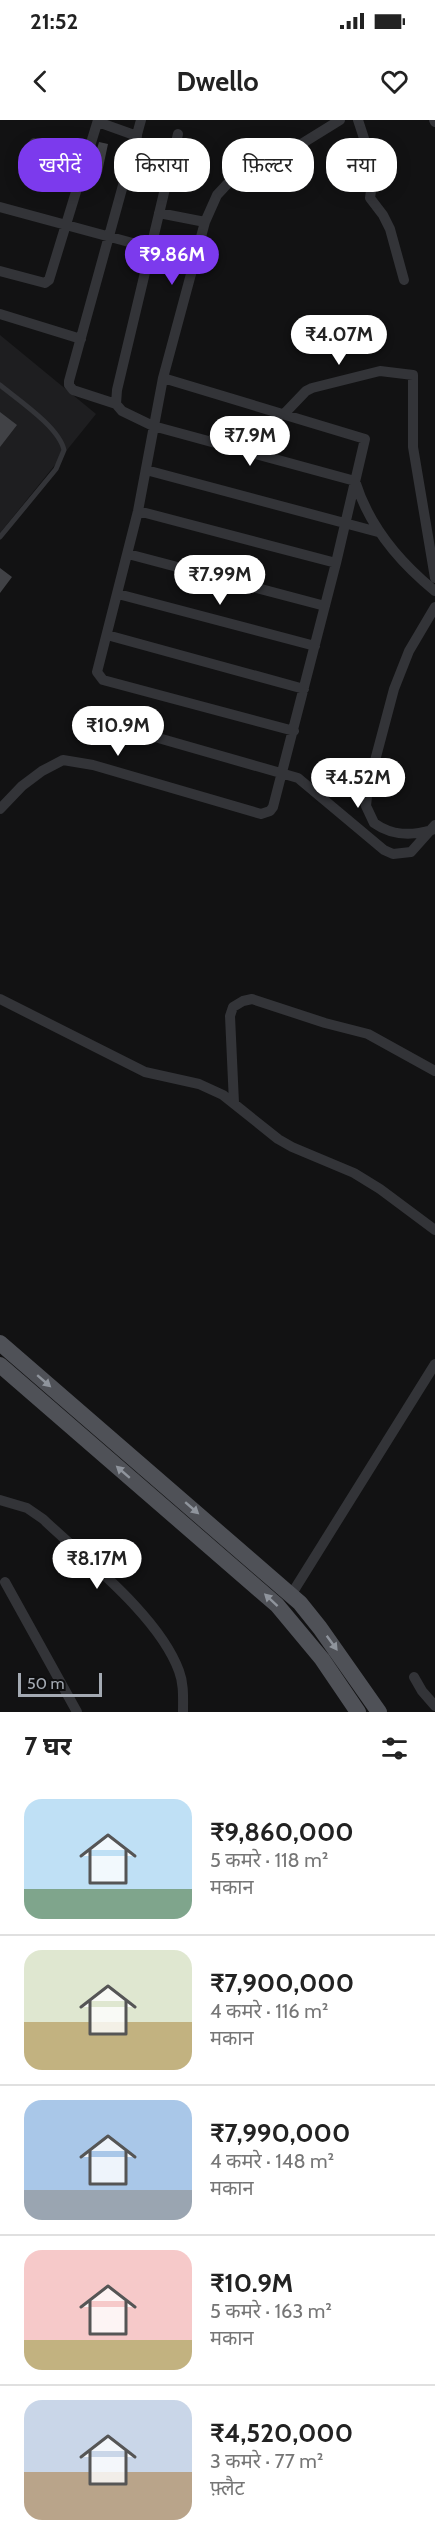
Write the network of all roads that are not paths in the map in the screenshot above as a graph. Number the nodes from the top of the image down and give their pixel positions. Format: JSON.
{"nodes":[{"id":1,"x":141,"y":120,"type":"edge"},
{"id":2,"x":340,"y":120,"type":"edge"},
{"id":3,"x":358,"y":120,"type":"edge"},
{"id":4,"x":98,"y":121,"type":"edge"},
{"id":5,"x":178,"y":134,"type":"dead end"},
{"id":6,"x":137,"y":136,"type":"junction"},
{"id":7,"x":93,"y":138,"type":"edge"},
{"id":8,"x":76,"y":192,"type":"edge"},
{"id":9,"x":0,"y":207,"type":"edge"},
{"id":10,"x":159,"y":213,"type":"junction"},
{"id":11,"x":205,"y":222,"type":"junction"},
{"id":12,"x":65,"y":224,"type":"junction"},
{"id":13,"x":110,"y":237,"type":"junction"},
{"id":14,"x":151,"y":248,"type":"junction"},
{"id":15,"x":0,"y":271,"type":"edge"},
{"id":16,"x":404,"y":280,"type":"dead end"},
{"id":17,"x":0,"y":314,"type":"edge"},
{"id":18,"x":81,"y":339,"type":"junction"},
{"id":19,"x":163,"y":378,"type":"junction"},
{"id":20,"x":0,"y":385,"type":"edge"},
{"id":21,"x":116,"y":404,"type":"junction"},
{"id":22,"x":284,"y":414,"type":"junction"},
{"id":23,"x":153,"y":426,"type":"junction"},
{"id":24,"x":146,"y":470,"type":"junction"},
{"id":25,"x":355,"y":481,"type":"junction"},
{"id":26,"x":138,"y":511,"type":"junction"},
{"id":27,"x":430,"y":517,"type":"edge"},
{"id":28,"x":345,"y":523,"type":"junction"},
{"id":29,"x":378,"y":532,"type":"junction"},
{"id":30,"x":0,"y":537,"type":"edge"},
{"id":31,"x":128,"y":554,"type":"junction"},
{"id":32,"x":336,"y":563,"type":"junction"},
{"id":33,"x":435,"y":579,"type":"edge"},
{"id":34,"x":435,"y":591,"type":"edge"},
{"id":35,"x":118,"y":594,"type":"junction"},
{"id":36,"x":325,"y":606,"type":"junction"},
{"id":37,"x":435,"y":607,"type":"edge"},
{"id":38,"x":107,"y":635,"type":"junction"},
{"id":39,"x":315,"y":645,"type":"junction"},
{"id":40,"x":304,"y":689,"type":"junction"},
{"id":41,"x":85,"y":717,"type":"dead end"},
{"id":42,"x":294,"y":731,"type":"junction"},
{"id":43,"x":283,"y":772,"type":"junction"},
{"id":44,"x":1,"y":803,"type":"edge"},
{"id":45,"x":434,"y":827,"type":"edge"},
{"id":46,"x":0,"y":999,"type":"edge"},
{"id":47,"x":435,"y":1071,"type":"edge"},
{"id":48,"x":234,"y":1103,"type":"junction"},
{"id":49,"x":435,"y":1230,"type":"edge"},
{"id":50,"x":0,"y":1343,"type":"edge"},
{"id":51,"x":435,"y":1364,"type":"edge"},
{"id":52,"x":0,"y":1365,"type":"edge"},
{"id":53,"x":0,"y":1500,"type":"edge"},
{"id":54,"x":5,"y":1582,"type":"dead end"},
{"id":55,"x":291,"y":1595,"type":"junction"},
{"id":56,"x":414,"y":1677,"type":"dead end"},
{"id":57,"x":435,"y":1706,"type":"edge"},
{"id":58,"x":77,"y":1712,"type":"edge"},
{"id":59,"x":183,"y":1712,"type":"edge"},
{"id":60,"x":358,"y":1712,"type":"edge"},
{"id":61,"x":379,"y":1712,"type":"edge"}],
"edges":[{"from":1,"to":6,"type":"street"},
{"from":2,"to":11,"type":"street"},
{"from":3,"to":16,"type":"street"},
{"from":4,"to":6,"type":"street"},
{"from":4,"to":7,"type":"street"},
{"from":5,"to":10,"type":"street"},
{"from":6,"to":13,"type":"street"},
{"from":8,"to":12,"type":"street"},
{"from":9,"to":12,"type":"street"},
{"from":10,"to":11,"type":"street"},
{"from":10,"to":14,"type":"street"},
{"from":11,"to":19,"type":"street"},
{"from":12,"to":13,"type":"street"},
{"from":12,"to":15,"type":"street"},
{"from":13,"to":14,"type":"street"},
{"from":13,"to":18,"type":"street"},
{"from":14,"to":21,"type":"street"},
{"from":17,"to":18,"type":"street"},
{"from":18,"to":21,"type":"street"},
{"from":19,"to":22,"type":"street"},
{"from":19,"to":23,"type":"street"},
{"from":20,"to":30,"type":"lane"},
{"from":21,"to":23,"type":"street"},
{"from":22,"to":25,"type":"street"},
{"from":22,"to":27,"type":"street"},
{"from":23,"to":24,"type":"street"},
{"from":23,"to":25,"type":"street"},
{"from":24,"to":26,"type":"street"},
{"from":24,"to":28,"type":"street"},
{"from":25,"to":28,"type":"street"},
{"from":25,"to":29,"type":"street"},
{"from":26,"to":31,"type":"street"},
{"from":26,"to":32,"type":"street"},
{"from":27,"to":33,"type":"street"},
{"from":28,"to":29,"type":"street"},
{"from":28,"to":32,"type":"street"},
{"from":29,"to":34,"type":"street"},
{"from":31,"to":35,"type":"street"},
{"from":31,"to":36,"type":"street"},
{"from":32,"to":36,"type":"street"},
{"from":35,"to":38,"type":"street"},
{"from":35,"to":39,"type":"street"},
{"from":36,"to":39,"type":"street"},
{"from":37,"to":45,"type":"street"},
{"from":38,"to":40,"type":"street"},
{"from":38,"to":42,"type":"street"},
{"from":39,"to":40,"type":"street"},
{"from":40,"to":42,"type":"street"},
{"from":41,"to":43,"type":"street"},
{"from":42,"to":43,"type":"street"},
{"from":43,"to":44,"type":"street"},
{"from":43,"to":45,"type":"street"},
{"from":46,"to":48,"type":"street"},
{"from":47,"to":48,"type":"street"},
{"from":48,"to":49,"type":"street"},
{"from":50,"to":55,"type":"main road","one_way":true},
{"from":51,"to":55,"type":"street"},
{"from":60,"to":52,"type":"main road","one_way":true},
{"from":53,"to":59,"type":"street"},
{"from":54,"to":58,"type":"street"},
{"from":55,"to":61,"type":"main road","one_way":true},
{"from":56,"to":57,"type":"street"}]}
